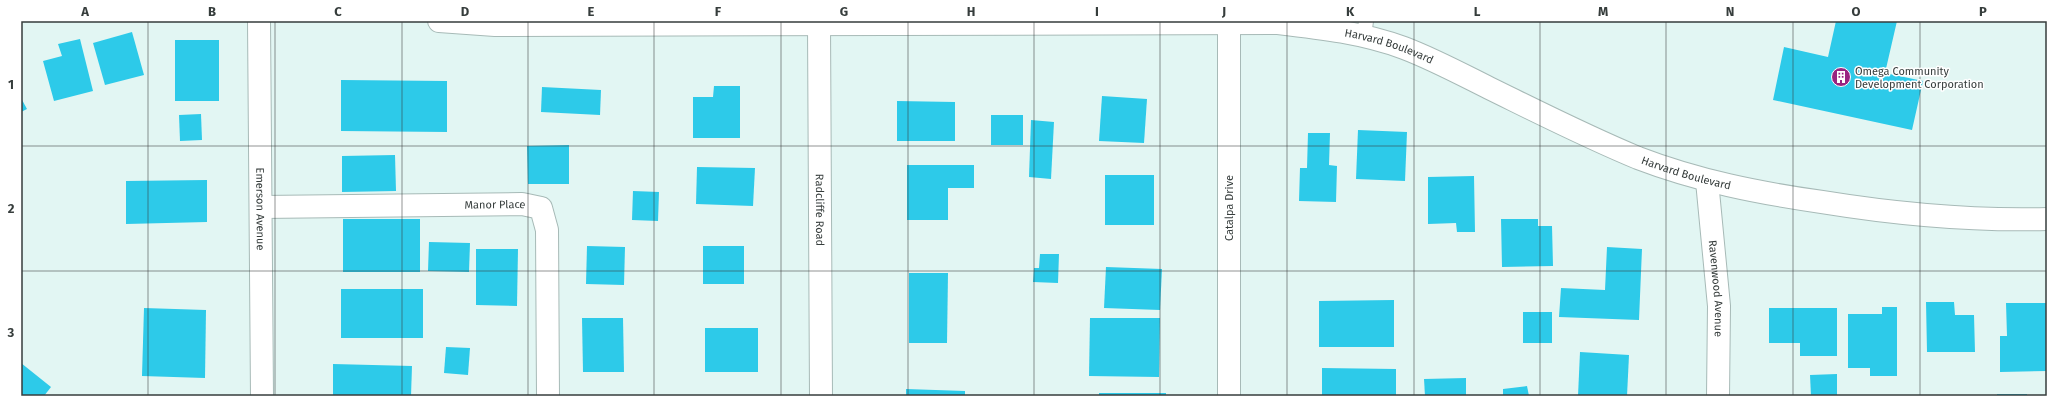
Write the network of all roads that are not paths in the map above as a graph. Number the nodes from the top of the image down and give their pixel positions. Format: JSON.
{"nodes":[{"id":1,"x":259,"y":21,"type":"edge"},
{"id":2,"x":439,"y":21,"type":"edge"},
{"id":3,"x":1230,"y":22,"type":"edge"},
{"id":4,"x":819,"y":25,"type":"junction"},
{"id":5,"x":1365,"y":28,"type":"edge"},
{"id":6,"x":1707,"y":181,"type":"junction"},
{"id":7,"x":260,"y":207,"type":"junction"},
{"id":8,"x":2047,"y":219,"type":"edge"},
{"id":9,"x":262,"y":396,"type":"edge"},
{"id":10,"x":548,"y":396,"type":"edge"},
{"id":11,"x":821,"y":396,"type":"edge"},
{"id":12,"x":1229,"y":396,"type":"edge"},
{"id":13,"x":1718,"y":396,"type":"edge"}],
"edges":[{"from":1,"to":7,"type":"street","name":"Emerson Avenue"},
{"from":2,"to":4,"type":"street","name":"Harvard Boulevard"},
{"from":3,"to":4,"type":"street","name":"Harvard Boulevard"},
{"from":3,"to":5,"type":"street","name":"Harvard Boulevard"},
{"from":3,"to":12,"type":"street","name":"Catalpa Drive"},
{"from":4,"to":11,"type":"street","name":"Radcliffe Road"},
{"from":5,"to":6,"type":"street","name":"Harvard Boulevard"},
{"from":6,"to":8,"type":"street","name":"Harvard Boulevard"},
{"from":6,"to":13,"type":"street","name":"Ravenwood Avenue"},
{"from":7,"to":9,"type":"street","name":"Emerson Avenue"},
{"from":7,"to":10,"type":"street","name":"Manor Place"}]}
